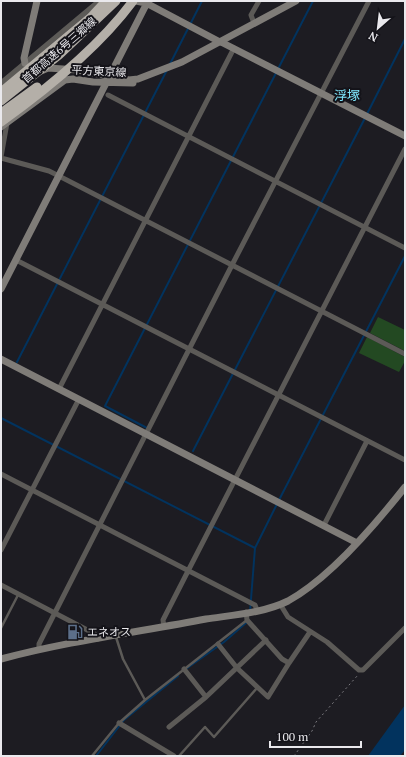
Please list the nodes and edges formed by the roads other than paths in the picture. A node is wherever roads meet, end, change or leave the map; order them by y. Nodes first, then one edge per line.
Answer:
1 (37, 1) edge
2 (99, 1) edge
3 (106, 1) edge
4 (116, 1) edge
5 (128, 1) edge
6 (135, 1) edge
7 (259, 1) edge
8 (296, 1) edge
9 (369, 1) edge
10 (147, 2) edge
11 (254, 23) junction
12 (221, 42) junction
13 (234, 48) junction
14 (26, 63) junction
15 (107, 79) junction
16 (1, 83) edge
17 (1, 92) edge
18 (322, 94) junction
19 (108, 95) dead end
20 (1, 97) edge
21 (1, 101) edge
22 (1, 113) edge
23 (3, 124) edge
24 (405, 136) edge
25 (188, 137) junction
26 (405, 148) edge
27 (1, 158) edge
28 (59, 176) junction
29 (275, 181) junction
30 (145, 220) junction
31 (365, 228) junction
32 (405, 248) edge
33 (16, 260) junction
34 (232, 265) junction
35 (1, 289) edge
36 (102, 305) junction
37 (322, 311) junction
38 (189, 350) junction
39 (405, 354) edge
40 (1, 359) edge
41 (59, 389) junction
42 (278, 394) junction
43 (79, 399) junction
44 (147, 434) junction
45 (368, 441) junction
46 (405, 460) edge
47 (1, 474) edge
48 (235, 480) junction
49 (405, 487) edge
50 (32, 490) junction
51 (100, 525) junction
52 (324, 525) junction
53 (357, 543) junction
54 (1, 550) edge
55 (188, 571) junction
56 (1, 585) edge
57 (18, 594) junction
58 (280, 604) junction
59 (256, 610) junction
60 (55, 613) junction
61 (247, 616) junction
62 (1, 628) edge
63 (164, 628) junction
64 (405, 628) edge
65 (310, 632) junction
66 (116, 636) junction
67 (98, 639) junction
68 (266, 640) junction
69 (218, 644) junction
70 (39, 649) junction
71 (1, 658) edge
72 (289, 664) junction
73 (237, 668) junction
74 (184, 669) junction
75 (257, 688) junction
76 (206, 697) junction
77 (144, 700) junction
78 (119, 723) junction
79 (169, 727) dead end
80 (92, 756) edge
81 (174, 756) edge
82 (179, 756) edge

1 - 14 street
2 - 14 street
3 - 17 highway
4 - 21 highway, 首都高速6号三郷線, bridge
5 - 22 highway, 首都高速6号三郷線, bridge
6 - 10 street
6 - 23 highway, bridge
7 - 11 street
8 - 11 street, 平方東京線
9 - 18 street
10 - 12 street
10 - 15 street
11 - 12 street, 平方東京線
12 - 13 street
12 - 15 street, 平方東京線
13 - 18 street
13 - 25 street
14 - 16 street
15 - 20 street, 平方東京線
15 - 23 street, 平方東京線
15 - 28 street
18 - 24 street
18 - 29 street
19 - 25 street
23 - 27 street
25 - 29 street
25 - 30 street
26 - 31 street
27 - 28 street
28 - 30 street
28 - 33 street
29 - 31 street
29 - 34 street
30 - 34 street
30 - 36 street
31 - 32 street
31 - 37 street
33 - 35 street
33 - 36 street
34 - 37 street
34 - 38 street
36 - 38 street
36 - 41 street
37 - 39 street
37 - 42 street
38 - 42 street
38 - 44 street
40 - 41 street
41 - 43 street
42 - 45 street
42 - 48 street
43 - 44 street
43 - 50 street
44 - 48 street
44 - 51 street
45 - 46 street
45 - 52 street
47 - 50 street
48 - 52 street
48 - 55 street
49 - 53 street
50 - 51 street
50 - 54 street
51 - 55 street
51 - 60 street
52 - 53 street
53 - 58 street
55 - 59 street
55 - 63 street
56 - 57 street
57 - 60 street
57 - 62 lane
58 - 59 street
58 - 65 street
59 - 61 street
60 - 67 street
60 - 70 street
61 - 63 street
61 - 68 street
61 - 69 lane
63 - 66 street
64 - 65 street
65 - 72 street
66 - 67 street
66 - 77 lane
67 - 70 street
68 - 72 street
68 - 73 street
69 - 73 street
69 - 74 lane
70 - 71 street
72 - 75 street
73 - 75 street
73 - 76 street
74 - 76 street
74 - 77 lane
75 - 82 lane
76 - 79 street
77 - 78 lane
78 - 80 lane
78 - 81 street

